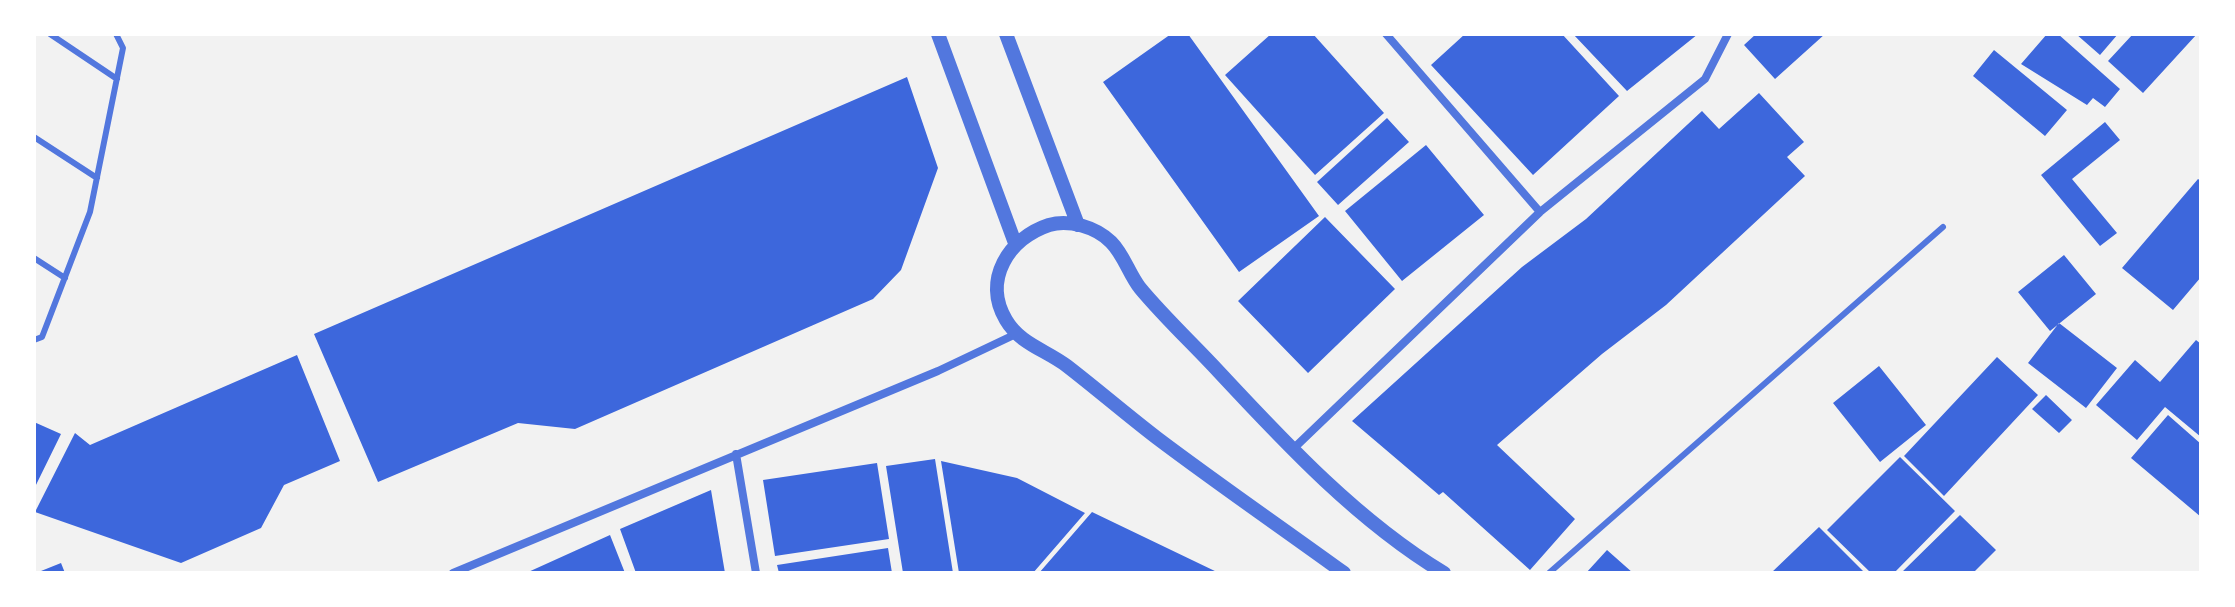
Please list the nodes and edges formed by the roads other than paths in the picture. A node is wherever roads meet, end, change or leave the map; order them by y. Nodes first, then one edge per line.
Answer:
1 (50, 34) edge
2 (116, 34) edge
3 (938, 34) edge
4 (1006, 34) edge
5 (1386, 34) edge
6 (1728, 34) edge
7 (117, 79) junction
8 (34, 137) edge
9 (97, 178) junction
10 (1540, 212) junction
11 (1078, 225) junction
12 (1943, 227) dead end
13 (1015, 243) junction
14 (34, 258) edge
15 (65, 278) junction
16 (1016, 334) junction
17 (34, 340) edge
18 (1292, 450) junction
19 (736, 454) junction
20 (453, 573) edge
21 (756, 573) edge
22 (1344, 573) edge
23 (1444, 573) edge
24 (1549, 573) edge

1 - 7 lane
2 - 7 lane
3 - 13 street
4 - 11 street
5 - 10 street
6 - 10 street
7 - 9 lane
8 - 9 lane
9 - 15 lane
10 - 18 street
11 - 13 street
11 - 18 street
12 - 24 lane
13 - 16 street
14 - 15 lane
15 - 17 lane
16 - 19 street
16 - 22 street
18 - 23 street
19 - 20 street
19 - 21 street

